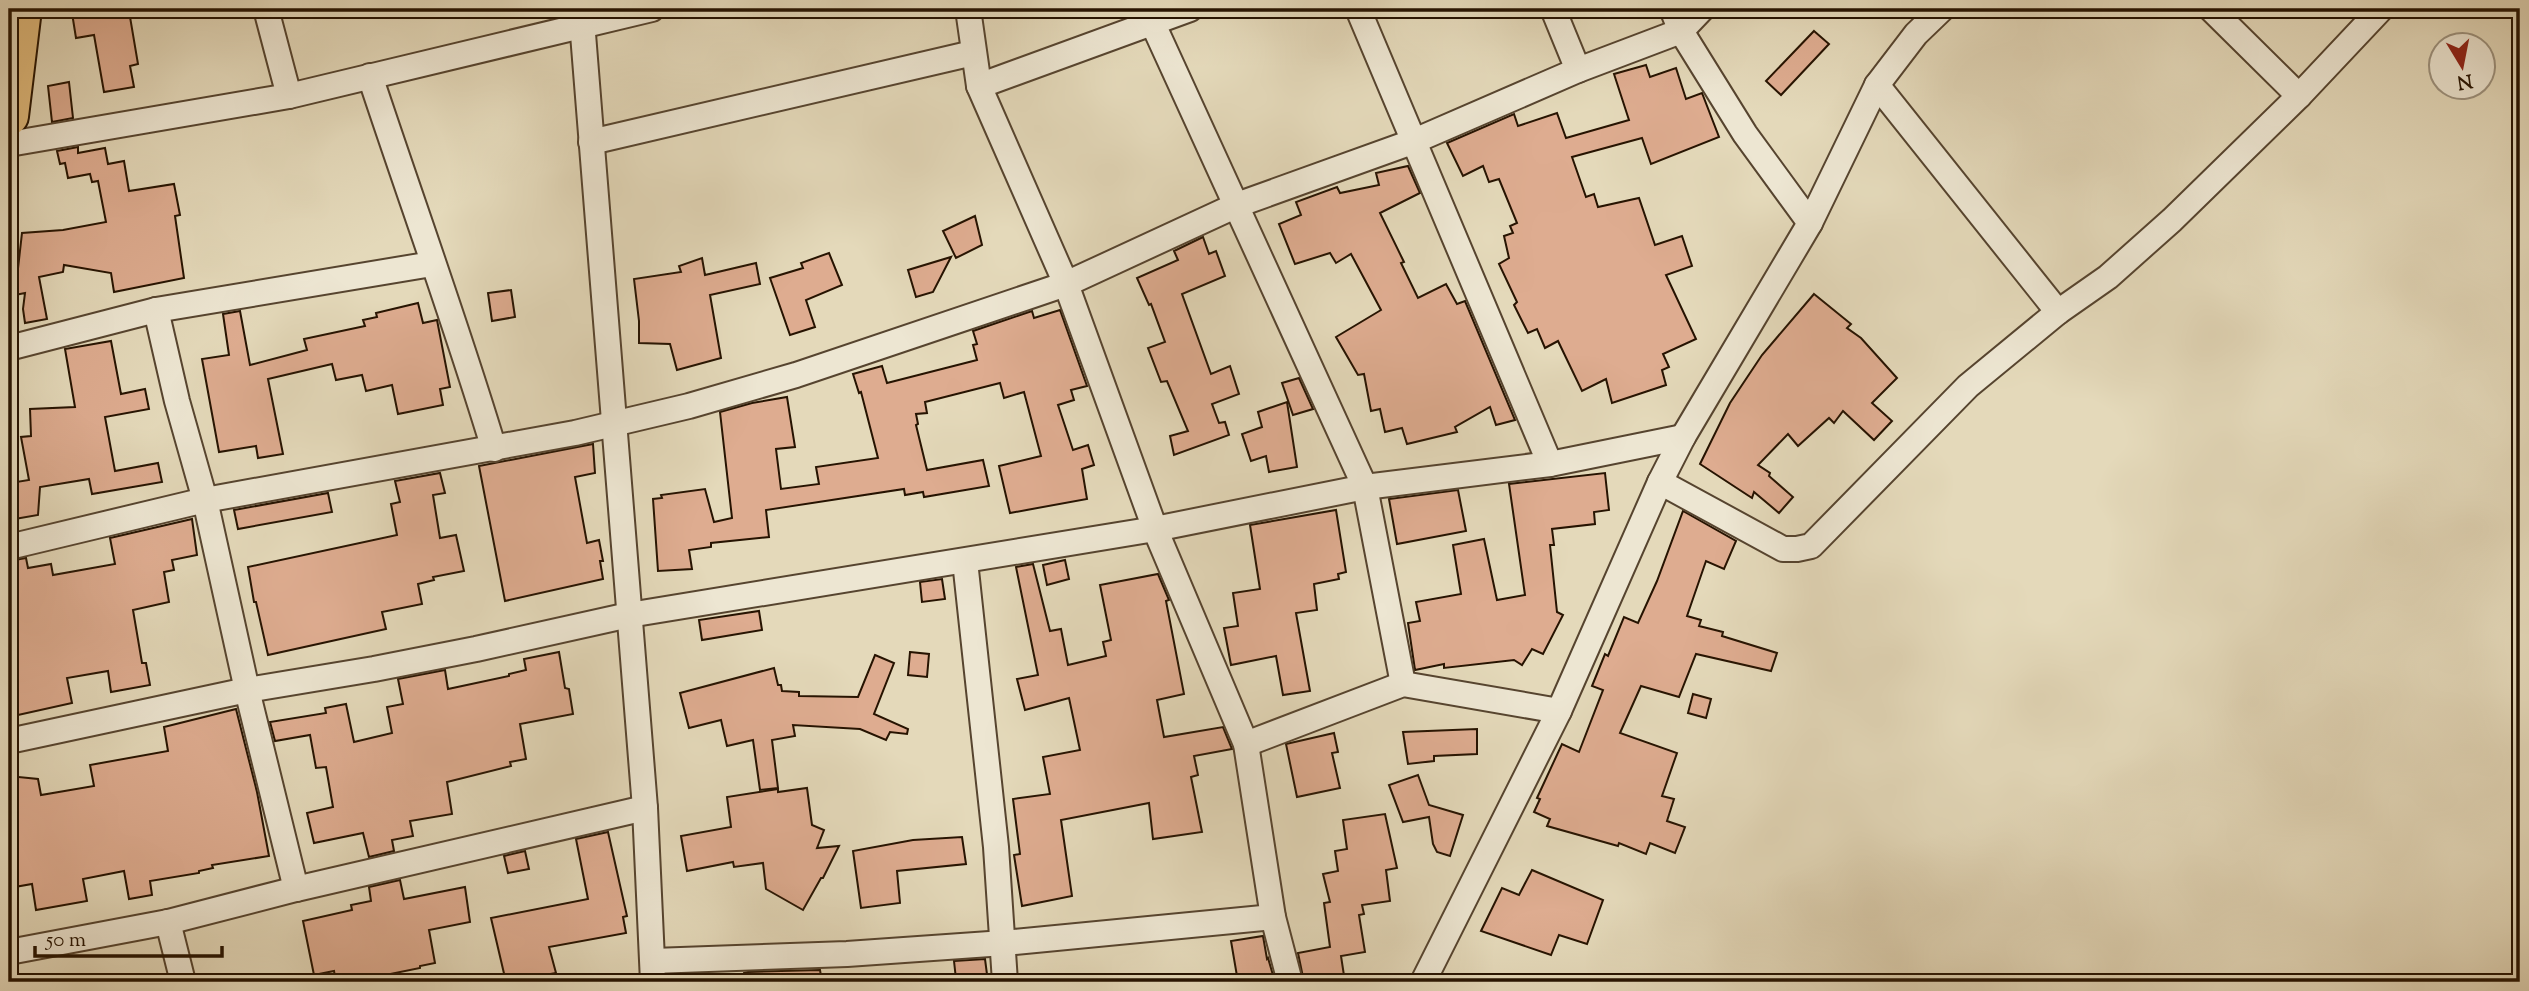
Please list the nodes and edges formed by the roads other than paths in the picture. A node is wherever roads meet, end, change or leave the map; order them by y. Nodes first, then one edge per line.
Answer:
1 (22, 9) edge
2 (267, 9) edge
3 (652, 9) edge
4 (968, 9) edge
5 (1190, 9) edge
6 (1357, 9) edge
7 (1553, 9) edge
8 (1702, 9) edge
9 (1942, 9) edge
10 (2210, 9) edge
11 (2381, 9) edge
12 (582, 17) edge
13 (1677, 20) edge
14 (1153, 24) junction
15 (973, 53) junction
16 (1578, 70) junction
17 (370, 76) junction
18 (1877, 85) junction
19 (979, 86) junction
20 (289, 96) junction
21 (2300, 96) junction
22 (9, 116) edge
23 (591, 142) junction
24 (1412, 142) junction
25 (9, 144) edge
26 (1237, 205) junction
27 (1810, 223) junction
28 (432, 264) junction
29 (1066, 284) junction
30 (156, 310) junction
31 (2058, 312) junction
32 (9, 348) edge
33 (615, 424) junction
34 (1683, 437) junction
35 (494, 449) junction
36 (1550, 464) junction
37 (1660, 482) junction
38 (1365, 487) junction
39 (205, 500) junction
40 (1155, 529) junction
41 (9, 547) edge
42 (965, 561) junction
43 (629, 615) junction
44 (1403, 684) junction
45 (247, 690) junction
46 (1559, 711) junction
47 (9, 741) edge
48 (1246, 744) junction
49 (645, 808) junction
50 (296, 889) junction
51 (1273, 917) junction
52 (168, 922) junction
53 (1004, 943) junction
54 (9, 951) edge
55 (653, 972) edge
56 (183, 982) edge
57 (1005, 982) edge
58 (1290, 982) edge
59 (1423, 982) edge

1 - 22 highway
2 - 20 street
3 - 12 street
4 - 15 street
5 - 14 street
6 - 24 street
7 - 16 street
8 - 13 street
9 - 18 street
10 - 21 street
11 - 21 street
12 - 17 street
12 - 23 street
13 - 16 street
13 - 27 street
14 - 19 street
14 - 26 street
15 - 19 street
15 - 23 street
16 - 24 street
17 - 20 street
17 - 28 street
18 - 27 street
18 - 31 street
19 - 29 street
20 - 25 street
21 - 31 street
23 - 33 street
24 - 26 street
24 - 36 street
26 - 29 street
26 - 38 street
27 - 34 street
28 - 30 street
28 - 35 street
29 - 33 street
29 - 40 street
30 - 32 street
30 - 39 street
31 - 37 street
33 - 35 street
33 - 43 street
34 - 36 street
34 - 37 street
35 - 39 street
36 - 38 street
37 - 46 street
38 - 40 street
38 - 44 street
39 - 41 street
39 - 45 street
40 - 42 street
40 - 48 street
42 - 43 street
42 - 53 street
43 - 45 street
43 - 49 street
44 - 46 street
44 - 48 street
45 - 47 street
45 - 50 street
46 - 59 street
48 - 51 street
49 - 50 street
49 - 55 street
50 - 52 street
51 - 53 street
51 - 58 street
52 - 54 street
52 - 56 street
53 - 55 street
53 - 57 street

